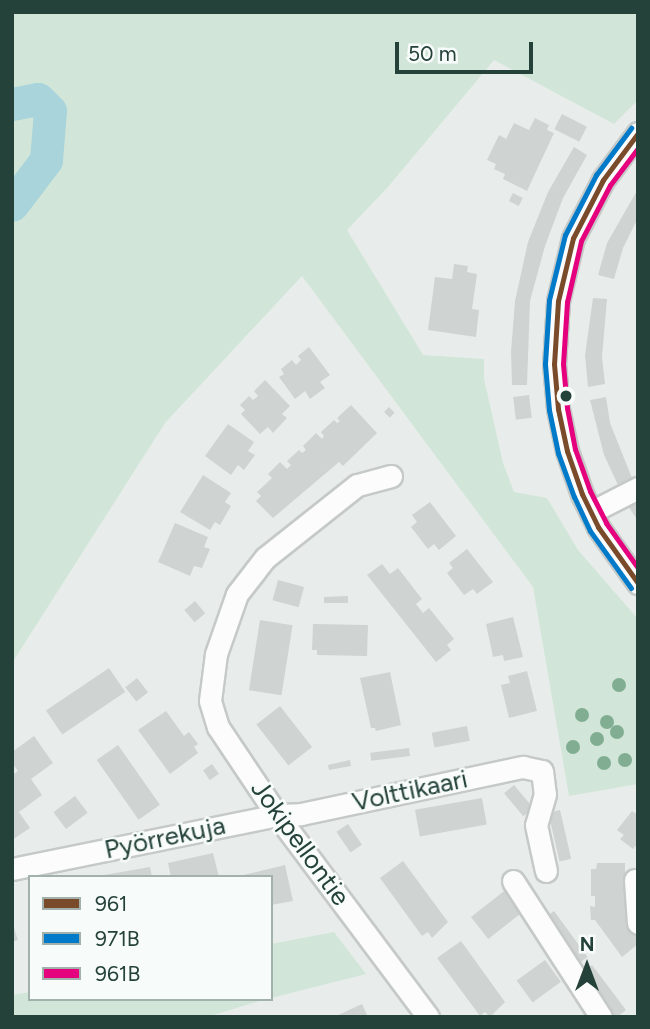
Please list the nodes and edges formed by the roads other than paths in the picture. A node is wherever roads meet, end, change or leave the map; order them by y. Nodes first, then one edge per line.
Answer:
1 (638, 133) edge
2 (391, 476) dead end
3 (638, 488) edge
4 (591, 512) junction
5 (638, 583) edge
6 (277, 815) junction
7 (12, 869) edge
8 (546, 871) dead end
9 (635, 880) dead end
10 (513, 881) dead end
11 (638, 923) edge
12 (428, 1017) edge
13 (601, 1017) edge

1 - 4 street
2 - 6 street, Jokipellontie
3 - 4 street
4 - 5 street
6 - 7 street, Pyörrekuja
6 - 8 street, Volttikaari
6 - 12 street, Jokipellontie
9 - 11 street
10 - 13 street

